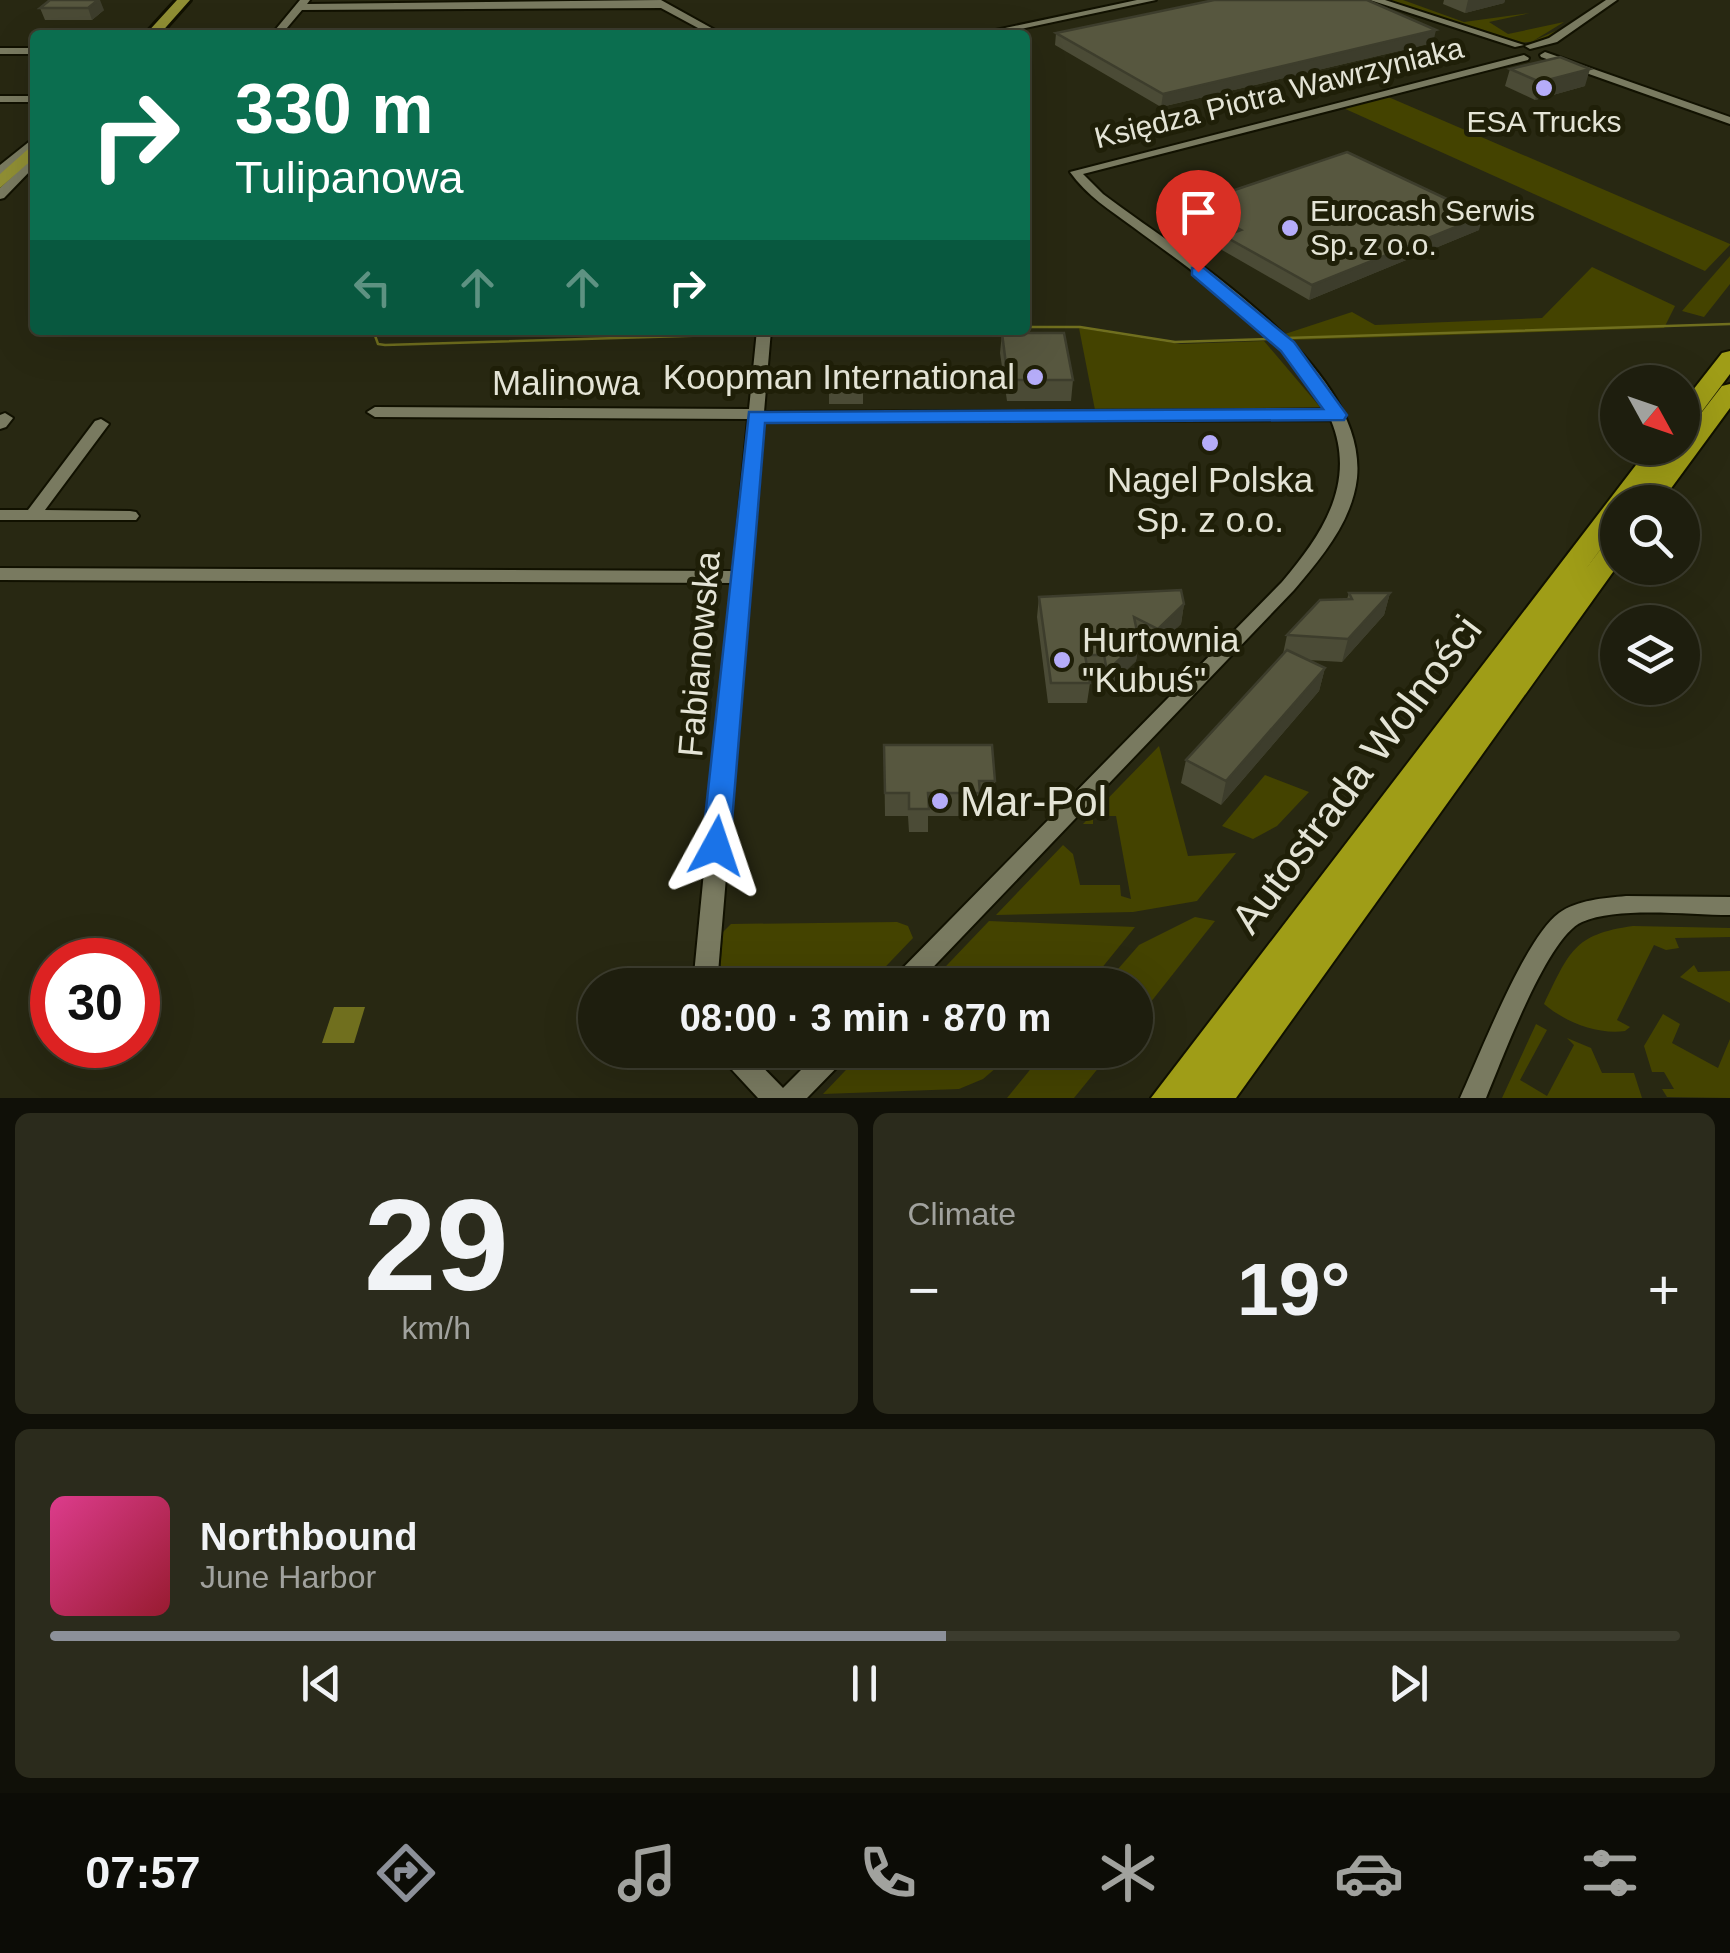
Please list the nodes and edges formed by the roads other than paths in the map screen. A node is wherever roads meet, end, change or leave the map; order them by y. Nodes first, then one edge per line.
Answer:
1 (184, 0) edge
2 (1151, 0) edge
3 (1375, 0) edge
4 (1612, 0) edge
5 (658, 3) edge
6 (302, 4) edge
7 (166, 17) junction
8 (150, 30) edge
9 (156, 30) edge
10 (280, 30) edge
11 (709, 30) edge
12 (1002, 30) edge
13 (1552, 40) junction
14 (1517, 48) junction
15 (0, 51) edge
16 (30, 51) edge
17 (1537, 56) junction
18 (1495, 64) junction
19 (0, 99) edge
20 (30, 99) edge
21 (1730, 121) edge
22 (30, 144) edge
23 (30, 153) edge
24 (30, 165) edge
25 (0, 171) edge
26 (0, 183) edge
27 (0, 195) edge
28 (764, 335) edge
29 (1730, 358) edge
30 (1730, 391) edge
31 (1700, 397) edge
32 (375, 412) dead end
33 (756, 415) junction
34 (1337, 415) junction
35 (100, 424) dead end
36 (1649, 465) edge
37 (1634, 485) edge
38 (1661, 485) edge
39 (0, 515) edge
40 (33, 516) junction
41 (130, 516) dead end
42 (1600, 530) edge
43 (1600, 570) edge
44 (0, 574) edge
45 (741, 578) junction
46 (1730, 906) edge
47 (706, 968) edge
48 (917, 968) edge
49 (747, 1068) edge
50 (819, 1068) edge
51 (775, 1098) edge
52 (790, 1098) edge
53 (1170, 1098) edge
54 (1213, 1098) edge
55 (1473, 1098) edge

1 - 7 main road
2 - 12 street
3 - 14 street
4 - 13 street
5 - 6 street
5 - 11 street
6 - 10 street
7 - 8 main road
7 - 9 main road
13 - 14 street
13 - 17 street
14 - 17 street
14 - 17 street
14 - 18 street, Księdza Piotra Wawrzyniaka
15 - 16 street
17 - 18 street, Księdza Piotra Wawrzyniaka
17 - 21 street
18 - 34 street, Księdza Piotra Wawrzyniaka
19 - 20 street
22 - 25 street
23 - 26 main road
24 - 27 street
28 - 33 street, Fabianowska
29 - 31 highway
30 - 38 highway
32 - 33 street, Malinowa
33 - 34 street, Malinowa
33 - 45 street, Fabianowska
34 - 48 street
35 - 40 street
36 - 37 highway, Autostrada Wolności
39 - 40 street
40 - 41 street
42 - 53 highway, Autostrada Wolności
43 - 54 highway, Autostrada Wolności
44 - 45 street
45 - 47 street, Fabianowska
46 - 55 street
49 - 51 street
50 - 52 street

